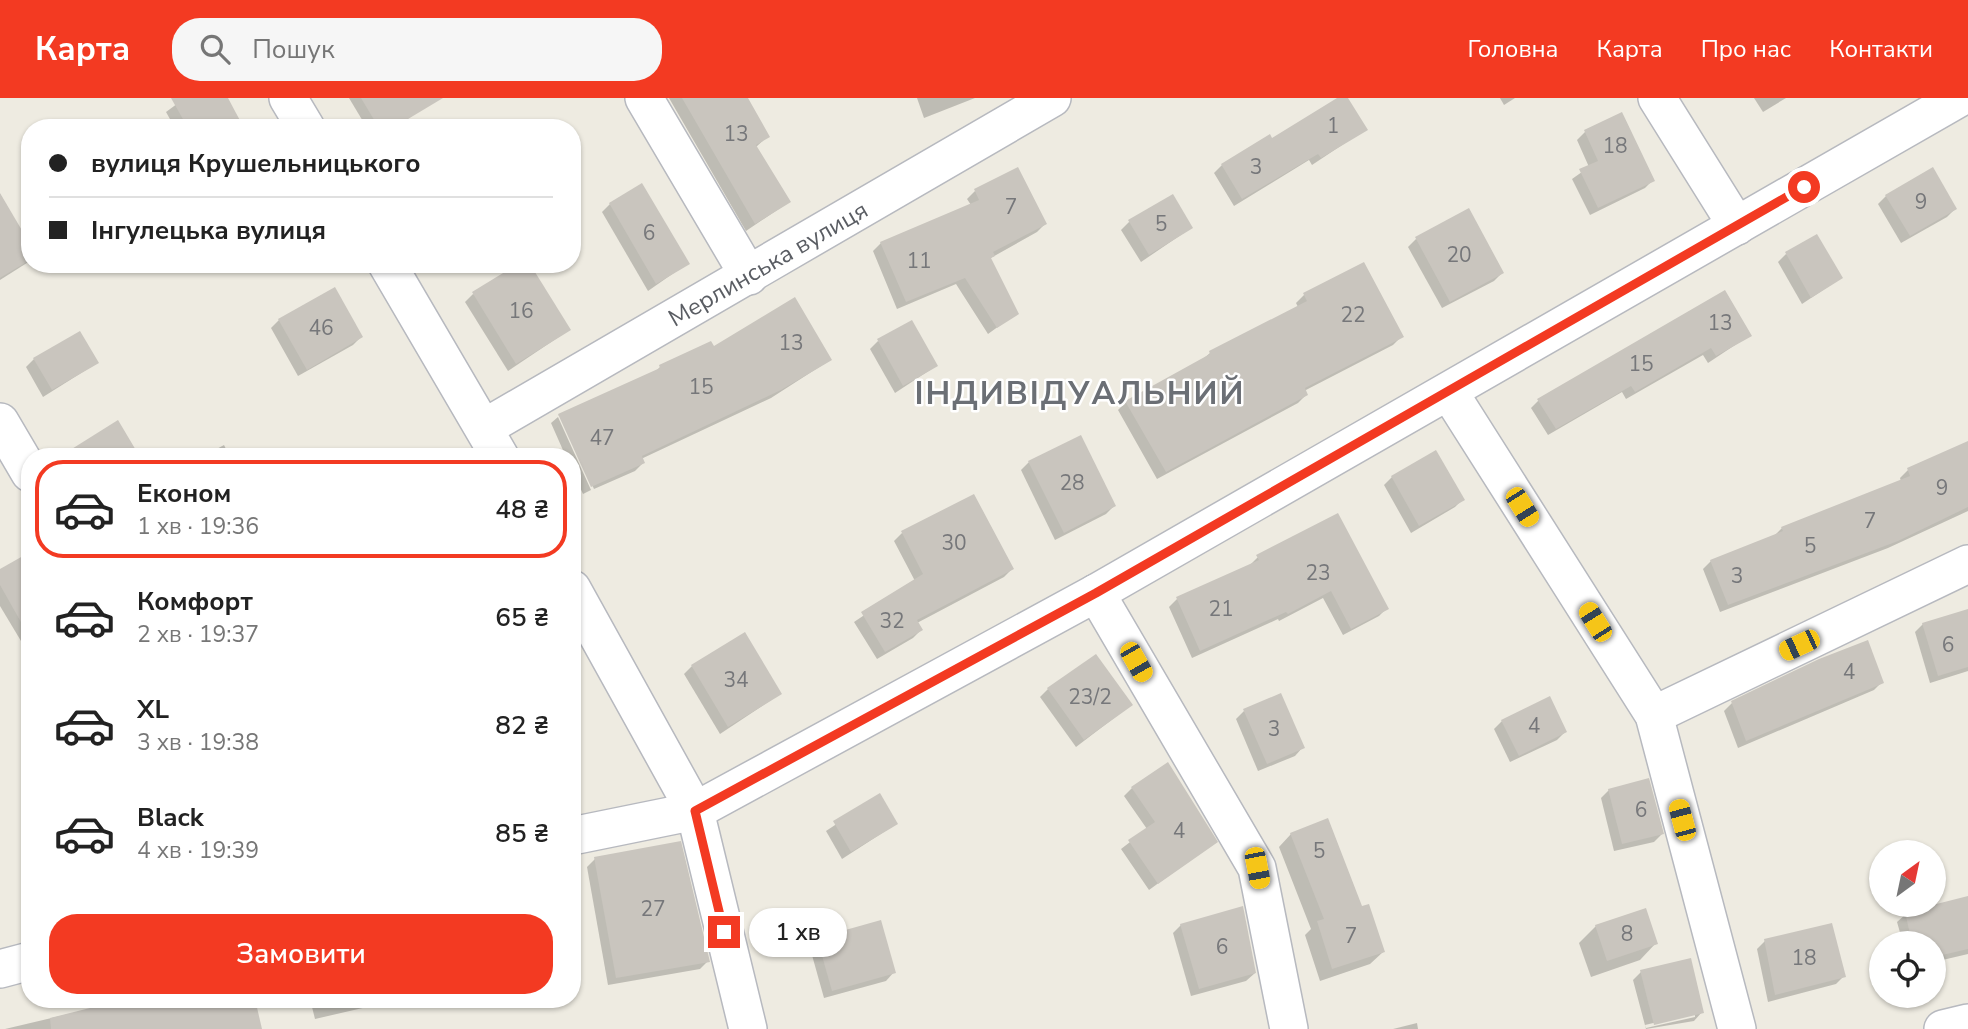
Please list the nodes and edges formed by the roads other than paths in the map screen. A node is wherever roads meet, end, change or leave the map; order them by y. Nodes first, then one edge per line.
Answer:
1 (288, 98) edge
2 (643, 98) edge
3 (1052, 98) edge
4 (1657, 98) edge
5 (1959, 98) edge
6 (301, 119) edge
7 (1737, 226) junction
8 (392, 273) edge
9 (749, 276) junction
10 (1449, 392) junction
11 (0, 422) edge
12 (492, 443) edge
13 (21, 458) edge
14 (1968, 564) edge
15 (1096, 593) junction
16 (581, 605) edge
17 (1654, 715) junction
18 (695, 811) junction
19 (581, 834) edge
20 (21, 963) edge
21 (0, 969) edge
22 (1968, 1023) edge
23 (748, 1029) edge
24 (1289, 1029) edge
25 (1737, 1029) edge
26 (1943, 1029) edge

1 - 6 street
2 - 9 street
3 - 9 street, Мерлинська вулиця
4 - 7 street
5 - 7 street
7 - 10 street
8 - 12 street
9 - 12 street, Мерлинська вулиця
10 - 15 street
10 - 17 street
11 - 13 street
14 - 17 street
15 - 18 street
15 - 24 street
16 - 18 street
17 - 25 street
18 - 19 street
18 - 23 street
20 - 21 street
22 - 26 street

